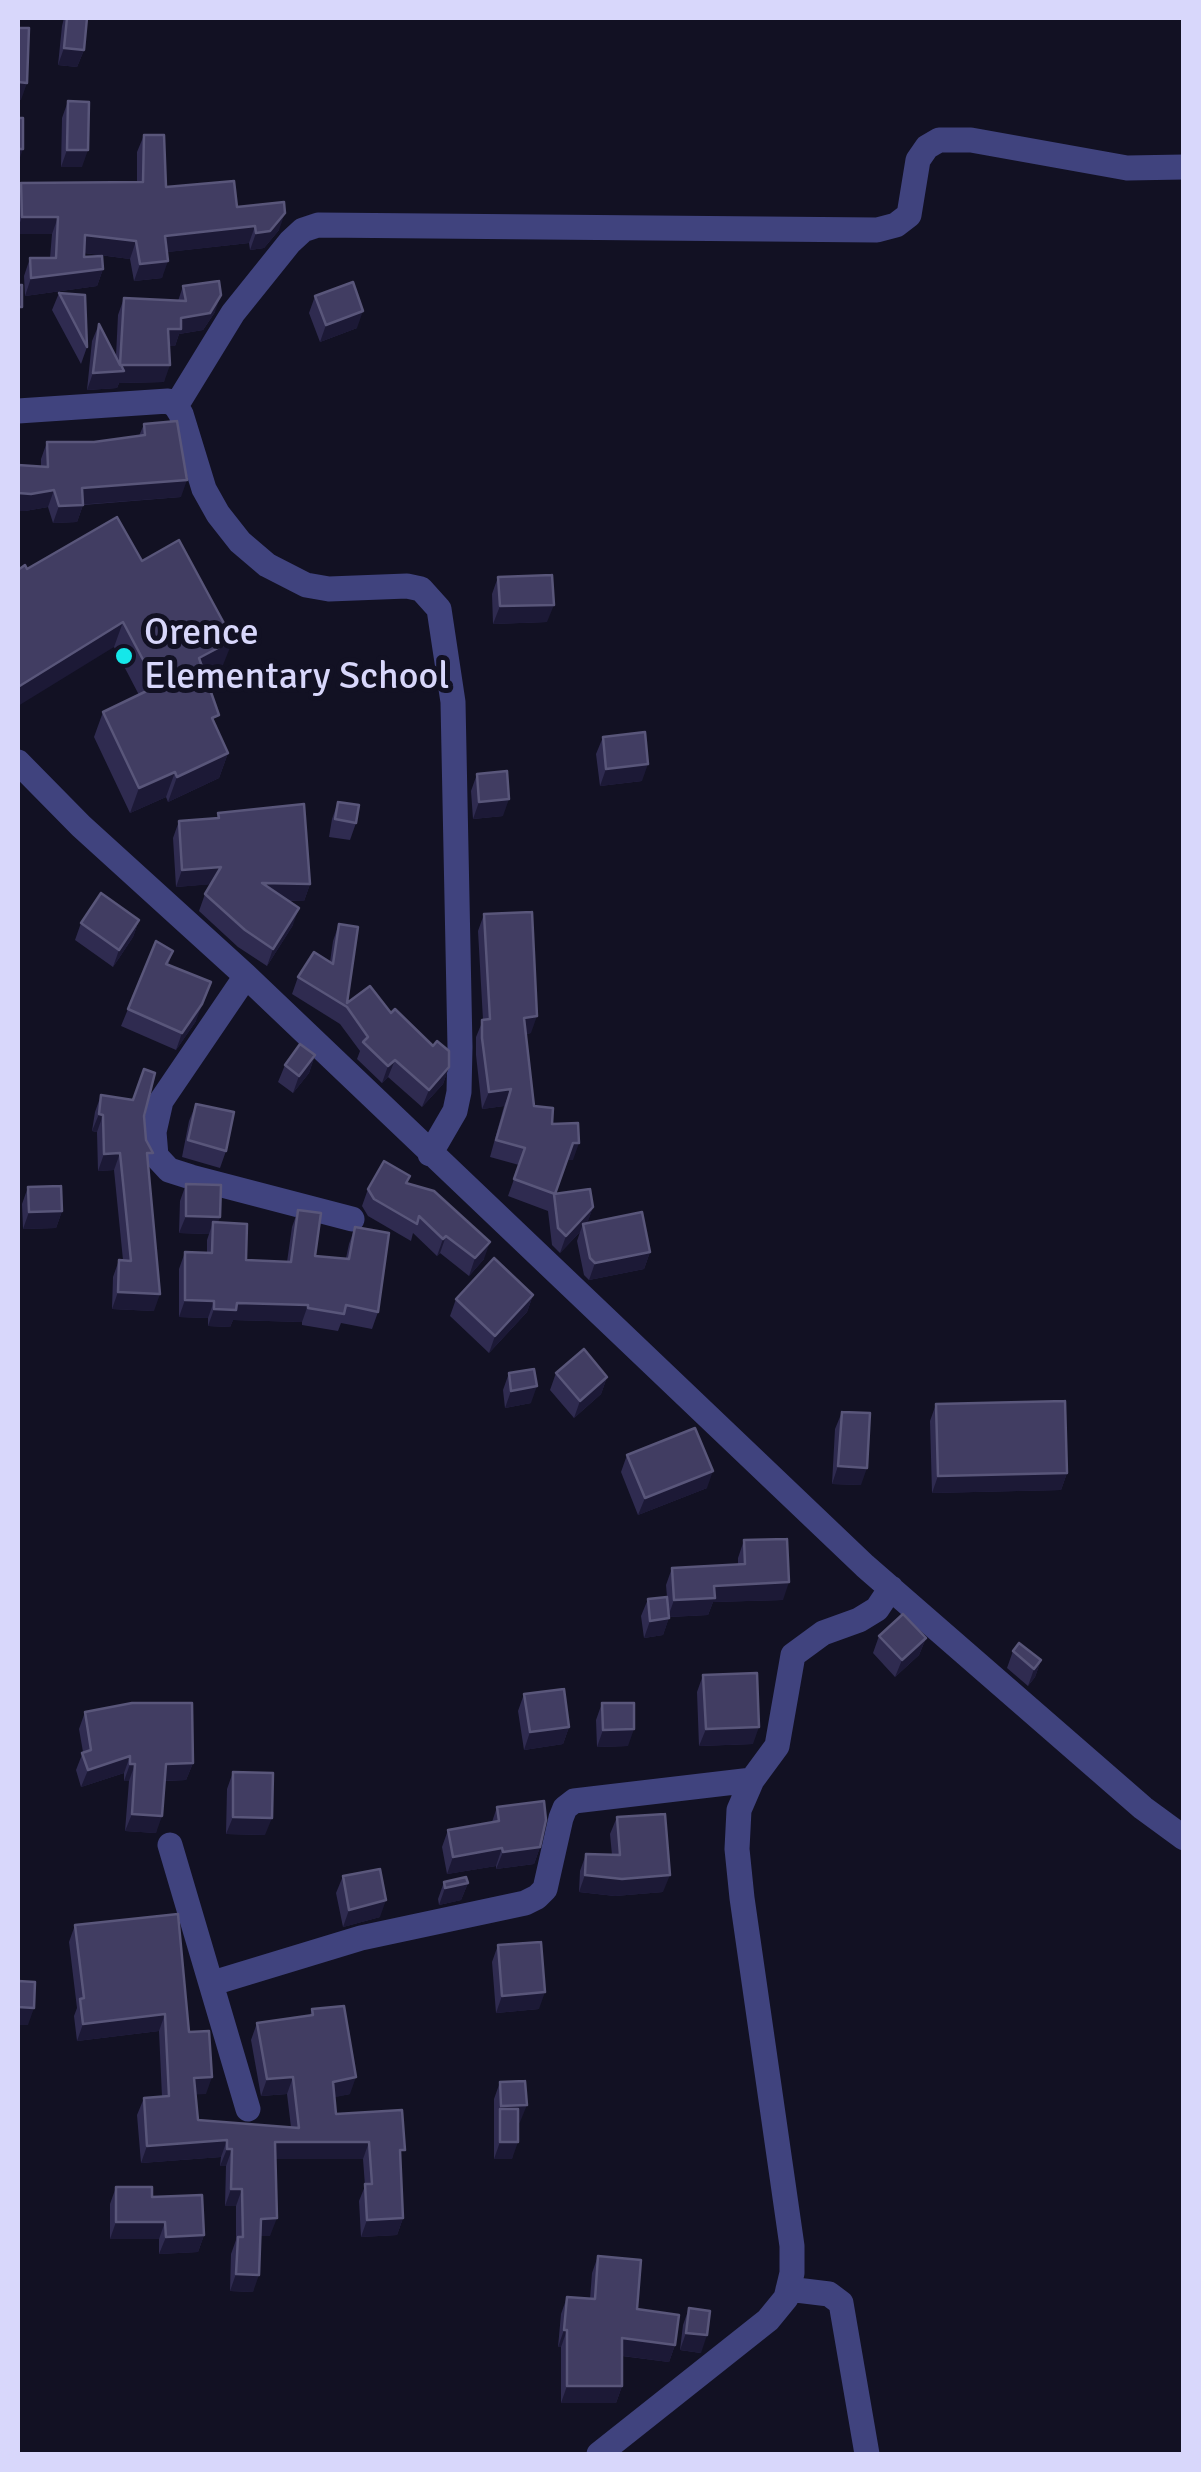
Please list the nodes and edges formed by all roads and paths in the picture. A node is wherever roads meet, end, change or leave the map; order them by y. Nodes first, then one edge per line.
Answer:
1 (1184, 166) edge
2 (176, 406) junction
3 (18, 411) edge
4 (18, 762) edge
5 (246, 976) junction
6 (430, 1154) junction
7 (352, 1220) dead end
8 (891, 1588) junction
9 (752, 1780) junction
10 (1184, 1838) edge
11 (170, 1844) dead end
12 (213, 1983) junction
13 (248, 2108) dead end
14 (788, 2289) junction
15 (599, 2454) edge
16 (867, 2454) edge

1 - 2 street
2 - 3 street
2 - 6 street
4 - 5 street
5 - 6 street
5 - 7 street
6 - 8 street
8 - 9 street
8 - 10 street
9 - 12 street
9 - 14 street
11 - 12 street
12 - 13 street
14 - 15 street
14 - 16 street

